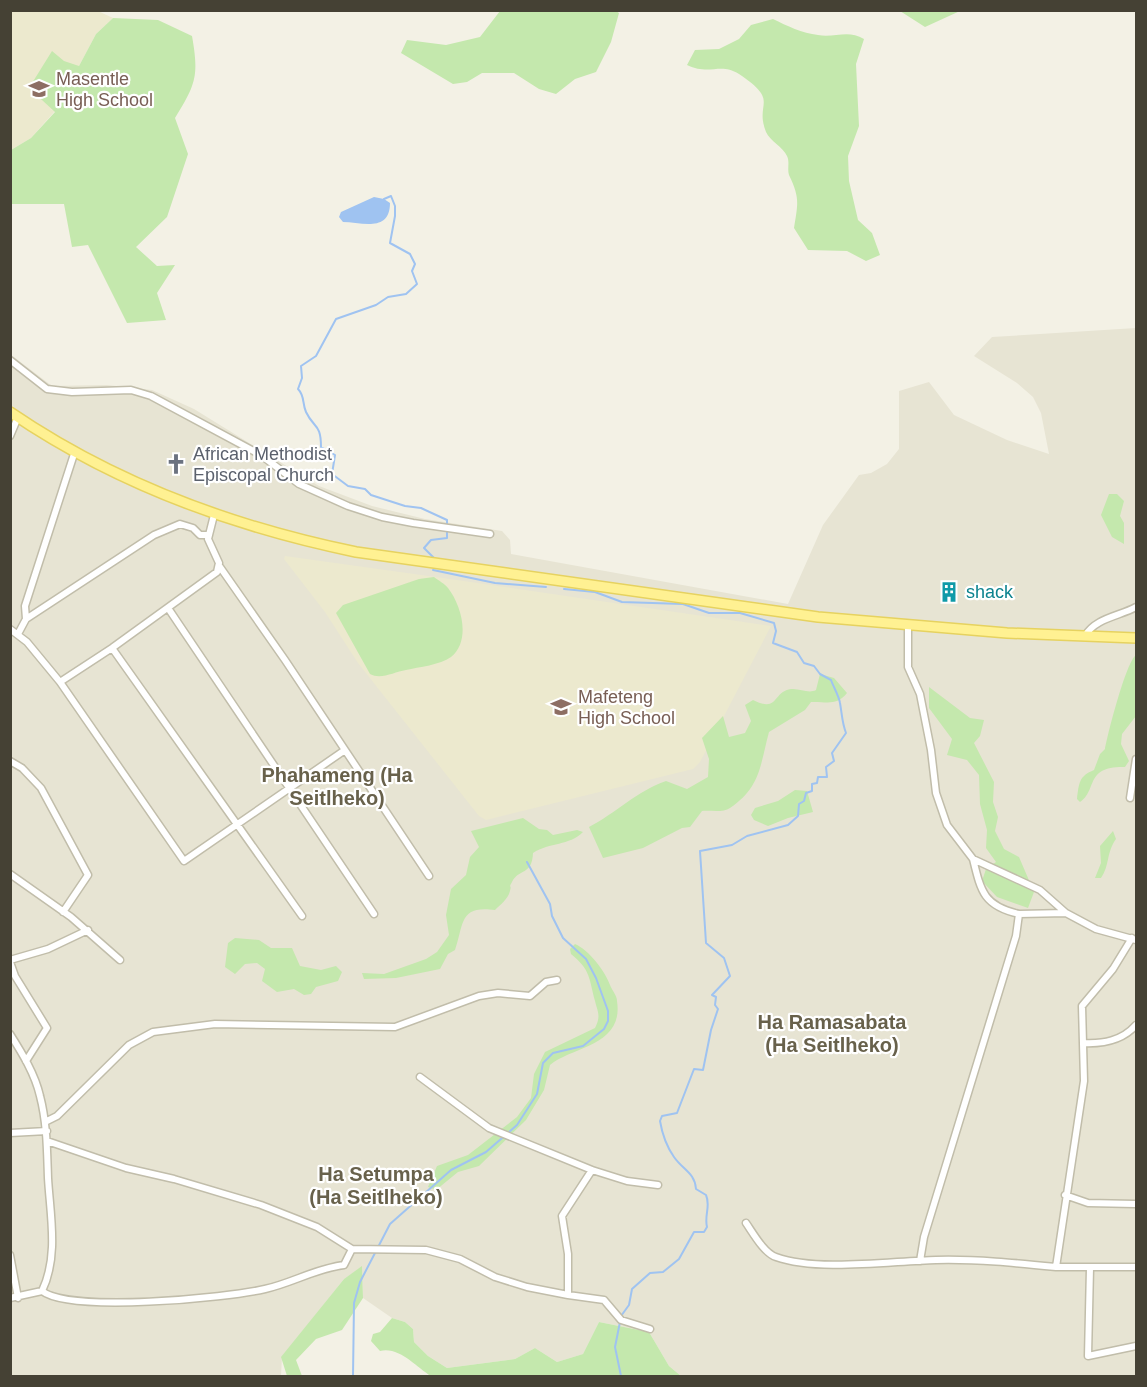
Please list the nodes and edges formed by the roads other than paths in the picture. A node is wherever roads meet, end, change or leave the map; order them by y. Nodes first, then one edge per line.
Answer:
1 (10, 360) edge
2 (14, 415) edge
3 (10, 436) edge
4 (75, 450) junction
5 (214, 515) junction
6 (490, 534) dead end
7 (208, 535) junction
8 (220, 567) junction
9 (1137, 607) edge
10 (168, 608) junction
11 (26, 619) junction
12 (908, 625) junction
13 (10, 628) edge
14 (18, 634) junction
15 (1085, 636) junction
16 (1137, 638) edge
17 (112, 648) junction
18 (60, 682) junction
19 (345, 750) junction
20 (1137, 759) edge
21 (10, 761) edge
22 (290, 788) junction
23 (1131, 798) dead end
24 (236, 825) junction
25 (973, 859) junction
26 (11, 875) edge
27 (429, 876) dead end
28 (63, 912) junction
29 (1066, 913) junction
30 (374, 914) dead end
31 (1019, 914) junction
32 (302, 916) dead end
33 (88, 930) junction
34 (1134, 939) edge
35 (120, 960) dead end
36 (10, 961) edge
37 (557, 980) dead end
38 (1137, 1025) edge
39 (10, 1034) edge
40 (1083, 1043) junction
41 (26, 1061) junction
42 (420, 1077) dead end
43 (45, 1122) junction
44 (46, 1131) junction
45 (10, 1133) edge
46 (47, 1141) junction
47 (592, 1170) junction
48 (658, 1185) dead end
49 (1065, 1195) junction
50 (1135, 1204) dead end
51 (746, 1223) dead end
52 (352, 1249) junction
53 (10, 1255) edge
54 (920, 1261) junction
55 (1056, 1267) junction
56 (1137, 1267) edge
57 (1090, 1268) junction
58 (42, 1291) junction
59 (568, 1295) junction
60 (10, 1298) edge
61 (18, 1298) junction
62 (650, 1329) dead end
63 (1137, 1346) edge

1 - 6 street
2 - 3 street
2 - 4 main road
4 - 5 main road
4 - 11 street
5 - 7 street
5 - 12 main road
7 - 8 street
7 - 11 street
8 - 10 street
8 - 19 street
9 - 15 street
10 - 17 street
10 - 22 street
11 - 14 street
12 - 15 main road
12 - 25 street
13 - 14 street
14 - 18 street
15 - 16 main road
17 - 18 street
17 - 24 street
18 - 24 street
19 - 22 street
19 - 27 street
20 - 23 street
21 - 28 street
22 - 24 street
22 - 30 street
24 - 32 street
25 - 29 street
25 - 31 street
26 - 28 street
28 - 33 street
29 - 31 street
29 - 34 street
31 - 54 street
33 - 35 street
33 - 36 street
34 - 40 street
36 - 41 street
37 - 43 street
38 - 40 street
39 - 41 street
40 - 49 street
41 - 43 street
42 - 47 street
43 - 44 street
44 - 45 street
44 - 46 street
46 - 52 street
46 - 58 street
47 - 48 street
47 - 59 street
49 - 50 street
49 - 55 street
51 - 54 street
52 - 58 street
52 - 59 street
53 - 61 street
54 - 55 street
55 - 57 street
56 - 57 street
57 - 63 street
58 - 61 street
59 - 62 street
60 - 61 street

